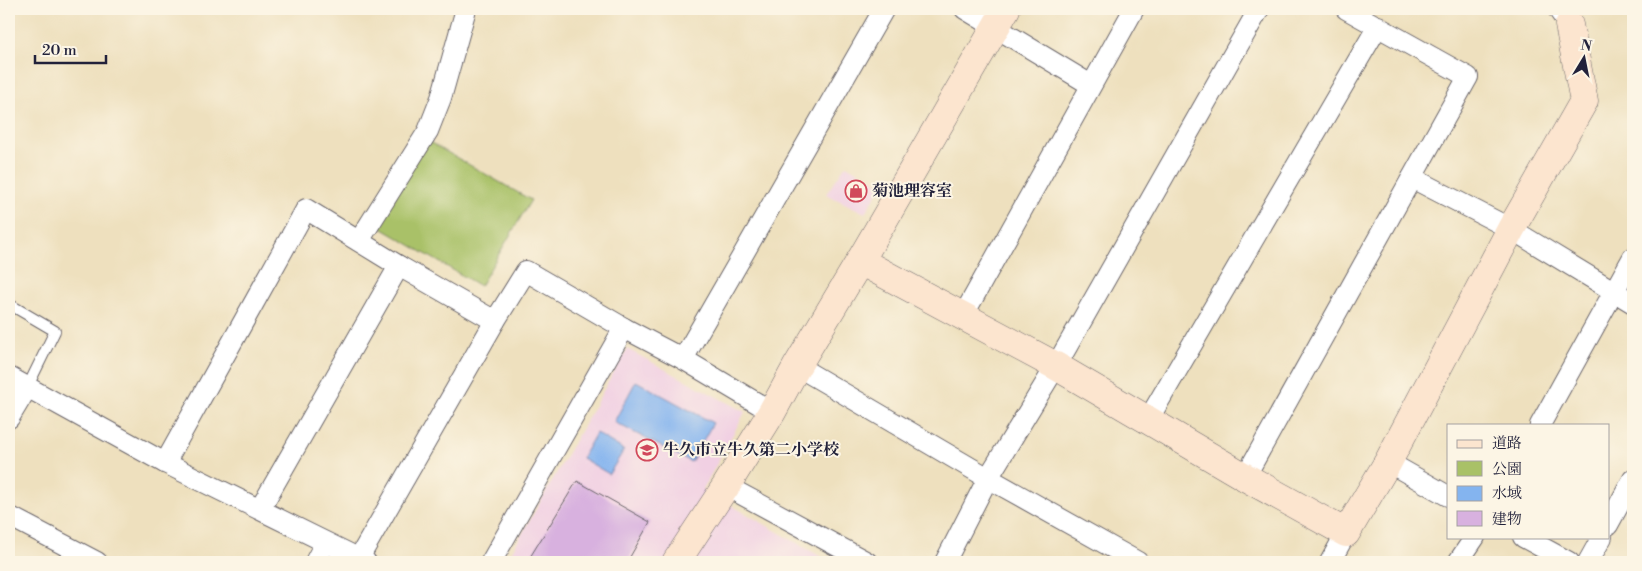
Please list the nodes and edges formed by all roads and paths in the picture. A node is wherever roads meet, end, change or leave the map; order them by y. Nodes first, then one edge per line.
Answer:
1 (466, 9) edge
2 (884, 9) edge
3 (965, 9) edge
4 (1134, 9) edge
5 (1259, 9) edge
6 (1346, 9) edge
7 (1564, 17) edge
8 (1001, 18) edge
9 (1378, 26) junction
10 (1091, 85) junction
11 (1412, 178) junction
12 (1511, 229) junction
13 (359, 240) junction
14 (1633, 257) edge
15 (860, 261) junction
16 (398, 266) junction
17 (1615, 291) junction
18 (1633, 303) edge
19 (9, 304) edge
20 (963, 316) junction
21 (495, 321) junction
22 (624, 328) junction
23 (683, 359) junction
24 (797, 366) junction
25 (1056, 366) junction
26 (9, 377) edge
27 (27, 388) junction
28 (772, 412) junction
29 (9, 418) edge
30 (1148, 420) junction
31 (1541, 424) edge
32 (165, 462) junction
33 (1388, 462) junction
34 (1245, 477) junction
35 (988, 478) junction
36 (1633, 479) edge
37 (726, 486) junction
38 (1447, 495) edge
39 (260, 509) junction
40 (9, 516) edge
41 (1610, 521) edge
42 (1346, 532) junction
43 (1474, 538) edge
44 (1525, 538) edge
45 (1601, 538) edge
46 (325, 543) junction
47 (67, 556) edge
48 (362, 560) edge
49 (97, 562) edge
50 (315, 562) edge
51 (491, 562) edge
52 (676, 562) edge
53 (867, 562) edge
54 (944, 562) edge
55 (1138, 562) edge
56 (1330, 562) edge
57 (1458, 562) edge
58 (1569, 562) edge
59 (1588, 562) edge

1 - 13 street
2 - 23 street
3 - 8 street
4 - 10 street
5 - 25 street
6 - 9 street
7 - 12 street
8 - 10 street
8 - 15 street
9 - 11 street
9 - 30 street
10 - 20 street
11 - 12 street
11 - 34 street
12 - 17 street
12 - 33 street
13 - 16 street
13 - 32 street
14 - 17 street
15 - 20 street
15 - 24 street
16 - 21 street
16 - 39 street
17 - 18 street
17 - 31 street
19 - 27 lane
20 - 25 street
21 - 22 street
21 - 48 street
22 - 23 street
22 - 51 street
23 - 28 street
24 - 28 street
24 - 35 street
25 - 30 street
25 - 35 street
26 - 27 street
27 - 29 street
27 - 32 street
28 - 37 street
30 - 34 street
32 - 39 street
33 - 38 street
33 - 42 street
34 - 42 street
35 - 54 street
35 - 55 street
36 - 41 street
37 - 52 street
37 - 53 street
39 - 46 street
40 - 47 street
42 - 56 street
43 - 57 street
44 - 58 street
45 - 59 street
46 - 48 street
46 - 50 street
47 - 49 street

